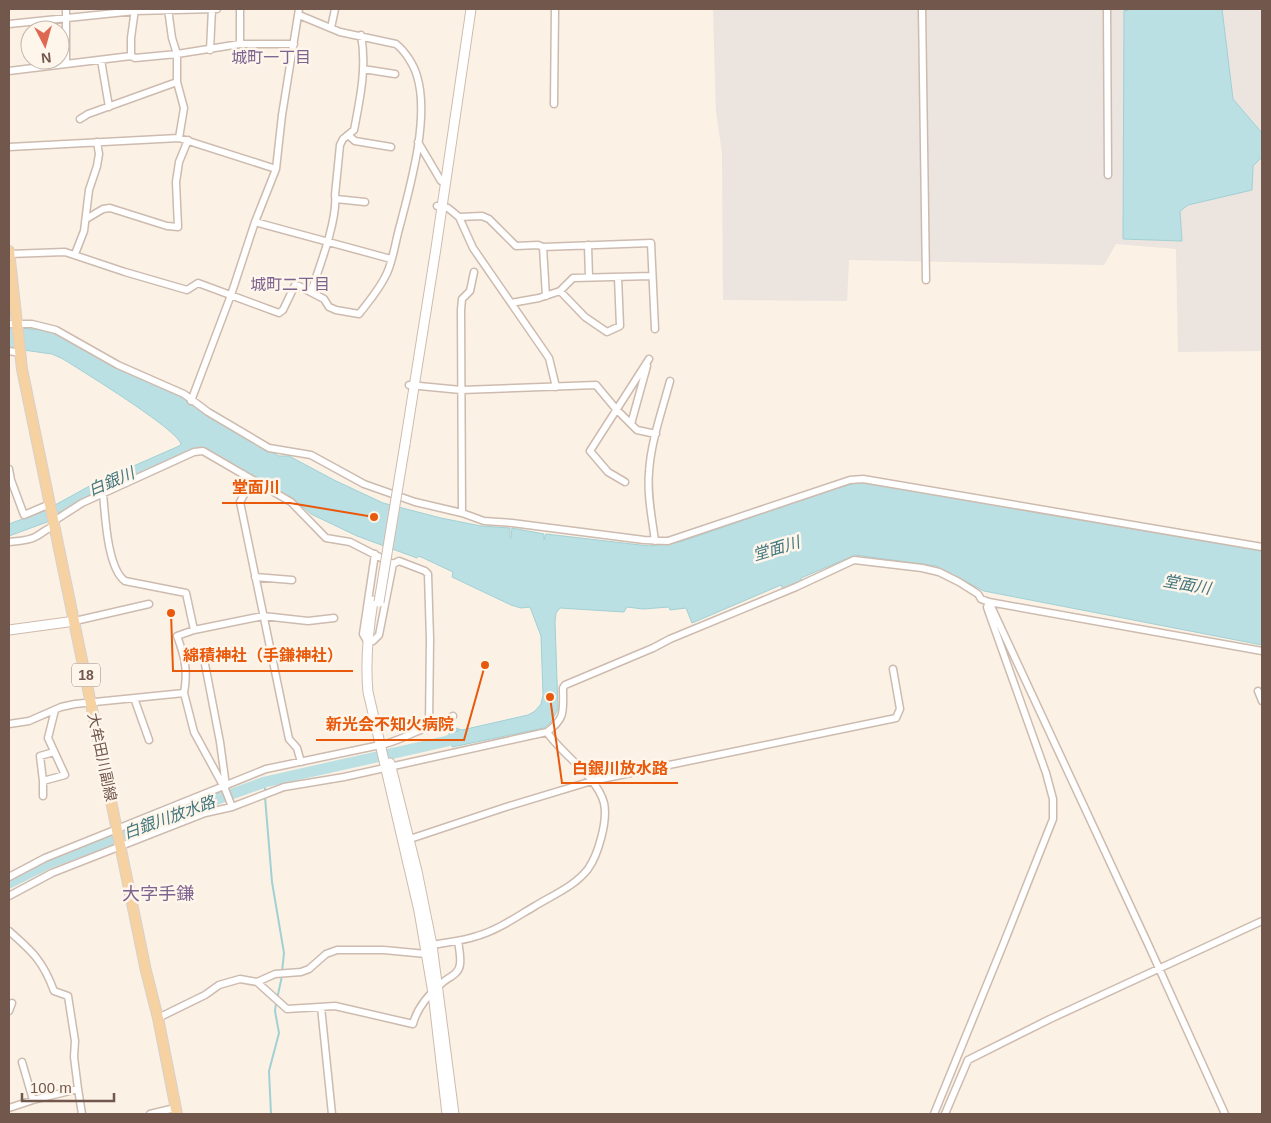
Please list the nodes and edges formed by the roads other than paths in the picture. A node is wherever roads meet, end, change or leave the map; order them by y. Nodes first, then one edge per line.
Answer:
1 (66, 9) edge
2 (168, 9) edge
3 (212, 9) edge
4 (217, 9) edge
5 (240, 9) edge
6 (335, 9) edge
7 (465, 9) edge
8 (470, 9) edge
9 (555, 9) edge
10 (922, 9) edge
11 (1107, 9) edge
12 (135, 10) edge
13 (299, 12) edge
14 (66, 18) junction
15 (9, 24) edge
16 (331, 28) junction
17 (361, 35) junction
18 (240, 44) junction
19 (294, 44) junction
20 (210, 50) junction
21 (177, 54) junction
22 (131, 56) junction
23 (101, 60) junction
24 (70, 63) edge
25 (363, 69) junction
26 (395, 74) dead end
27 (177, 82) junction
28 (554, 104) dead end
29 (109, 107) junction
30 (80, 119) dead end
31 (348, 135) junction
32 (179, 138) junction
33 (188, 140) junction
34 (98, 142) junction
35 (418, 142) junction
36 (9, 147) edge
37 (391, 147) dead end
38 (276, 169) junction
39 (1108, 175) dead end
40 (443, 181) junction
41 (336, 199) junction
42 (365, 202) dead end
43 (439, 206) junction
44 (459, 217) junction
45 (86, 219) junction
46 (256, 222) junction
47 (328, 241) junction
48 (588, 245) junction
49 (543, 248) junction
50 (9, 253) edge
51 (75, 254) junction
52 (391, 259) junction
53 (474, 272) dead end
54 (652, 276) junction
55 (618, 277) junction
56 (589, 278) junction
57 (926, 280) dead end
58 (560, 291) junction
59 (311, 292) junction
60 (230, 296) junction
61 (546, 296) junction
62 (511, 303) junction
63 (14, 324) edge
64 (655, 330) dead end
65 (16, 350) edge
66 (670, 381) dead end
67 (411, 385) junction
68 (556, 387) junction
69 (461, 390) junction
70 (191, 401) junction
71 (616, 409) junction
72 (631, 424) junction
73 (656, 434) junction
74 (9, 469) edge
75 (243, 474) junction
76 (10, 480) edge
77 (625, 482) dead end
78 (102, 493) junction
79 (50, 504) junction
80 (462, 513) junction
81 (55, 524) junction
82 (655, 541) junction
83 (9, 542) edge
84 (1262, 547) edge
85 (374, 554) junction
86 (393, 564) junction
87 (255, 577) junction
88 (292, 580) dead end
89 (989, 602) junction
90 (150, 604) dead end
91 (263, 616) junction
92 (334, 618) dead end
93 (75, 621) junction
94 (9, 630) edge
95 (194, 630) junction
96 (370, 641) junction
97 (1262, 651) edge
98 (204, 659) dead end
99 (893, 669) dead end
100 (1258, 692) dead end
101 (184, 693) junction
102 (134, 698) junction
103 (1262, 701) edge
104 (91, 702) junction
105 (55, 710) junction
106 (453, 716) dead end
107 (9, 724) edge
108 (429, 726) junction
109 (547, 732) junction
110 (149, 740) dead end
111 (383, 745) junction
112 (54, 752) junction
113 (301, 762) junction
114 (388, 767) junction
115 (43, 781) junction
116 (592, 781) junction
117 (225, 787) junction
118 (42, 796) dead end
119 (232, 805) junction
120 (117, 829) junction
121 (406, 840) junction
122 (120, 845) junction
123 (9, 878) edge
124 (9, 896) edge
125 (1262, 921) edge
126 (9, 931) edge
127 (458, 941) junction
128 (432, 945) junction
129 (426, 954) junction
130 (1160, 969) junction
131 (257, 982) junction
132 (436, 990) junction
133 (12, 1004) dead end
134 (321, 1007) junction
135 (9, 1011) edge
136 (158, 1018) junction
137 (22, 1062) dead end
138 (78, 1089) junction
139 (33, 1100) junction
140 (9, 1108) edge
141 (176, 1111) edge
142 (82, 1114) edge
143 (150, 1114) edge
144 (332, 1114) edge
145 (447, 1114) edge
146 (454, 1114) edge
147 (934, 1114) edge
148 (945, 1114) edge
149 (1225, 1114) edge

1 - 14 street
2 - 3 street
2 - 12 street
2 - 21 street
3 - 4 street
3 - 20 street
5 - 18 street
6 - 16 street
7 - 40 street
8 - 40 street
9 - 28 street
10 - 57 street
11 - 39 street
12 - 14 street
12 - 22 street
13 - 16 street
13 - 19 street
14 - 15 street
16 - 17 street
17 - 25 street
17 - 35 street
18 - 19 street
18 - 20 street
19 - 38 street
20 - 21 street
21 - 22 street
21 - 27 street
22 - 23 street
23 - 24 street
23 - 29 street
25 - 26 street
25 - 31 street
27 - 29 street
27 - 32 street
29 - 30 street
31 - 37 street
31 - 41 street
32 - 33 street
32 - 34 street
33 - 38 street
33 - 45 street
34 - 36 street
34 - 45 street
35 - 40 street
35 - 52 street
38 - 46 street
40 - 43 street
41 - 42 street
41 - 47 street
43 - 44 street
43 - 67 street
44 - 49 street
44 - 62 street
45 - 51 street
46 - 47 street
46 - 60 street
47 - 52 street
47 - 59 street
48 - 49 street
48 - 54 street
48 - 56 street
49 - 61 street
50 - 51 street
50 - 63 main road, 大牟田川副線 / 18
51 - 60 street
52 - 59 street
53 - 69 street
54 - 55 street
54 - 64 street
55 - 56 street
55 - 58 street
56 - 58 street
58 - 61 street
59 - 60 street
60 - 70 street
61 - 62 street
62 - 68 street
63 - 65 main road, 大牟田川副線 / 18
63 - 70 street
65 - 79 main road, 大牟田川副線 / 18
66 - 73 street
67 - 69 street
67 - 96 street
68 - 69 street
68 - 71 street
69 - 80 street
70 - 80 street
71 - 72 street
71 - 72 street
71 - 77 street
72 - 73 street
73 - 82 street
74 - 76 street
75 - 78 street
75 - 85 street
75 - 87 street
76 - 79 street
78 - 81 street
78 - 95 street
79 - 81 main road, 大牟田川副線 / 18
80 - 82 street
81 - 83 street
81 - 93 main road, 大牟田川副線 / 18
82 - 84 street
85 - 86 street
85 - 96 street
86 - 96 street
86 - 108 street
87 - 88 street
87 - 91 street
89 - 97 street
89 - 109 street
89 - 130 street
89 - 147 street
90 - 93 street
91 - 92 street
91 - 95 street
91 - 113 street
93 - 94 street
93 - 104 main road, 大牟田川副線 / 18
95 - 101 street
96 - 111 street
98 - 117 street
99 - 116 street
100 - 103 street
101 - 102 street
101 - 117 street
102 - 104 street
102 - 110 street
104 - 105 street
104 - 120 main road, 大牟田川副線 / 18
105 - 107 street
105 - 112 street
106 - 108 street
108 - 111 street
109 - 114 street
109 - 116 street
111 - 113 street
111 - 114 street
112 - 115 street
112 - 115 street
113 - 117 street
114 - 119 street
114 - 121 street
115 - 118 street
116 - 121 street
116 - 127 street
117 - 119 street
117 - 120 street
119 - 122 street
120 - 122 main road, 大牟田川副線 / 18
120 - 123 street
121 - 128 street
121 - 129 street
122 - 124 street
122 - 136 main road, 大牟田川副線 / 18
125 - 130 street
126 - 138 street
127 - 128 street
127 - 132 street
128 - 129 street
128 - 132 street
129 - 131 street
129 - 132 street
130 - 148 street
130 - 149 street
131 - 134 street
131 - 136 street
132 - 134 street
132 - 145 street
132 - 146 street
133 - 135 street
134 - 144 street
136 - 141 main road, 大牟田川副線 / 18
137 - 139 street
138 - 139 street
138 - 142 street
139 - 140 street
141 - 143 street

